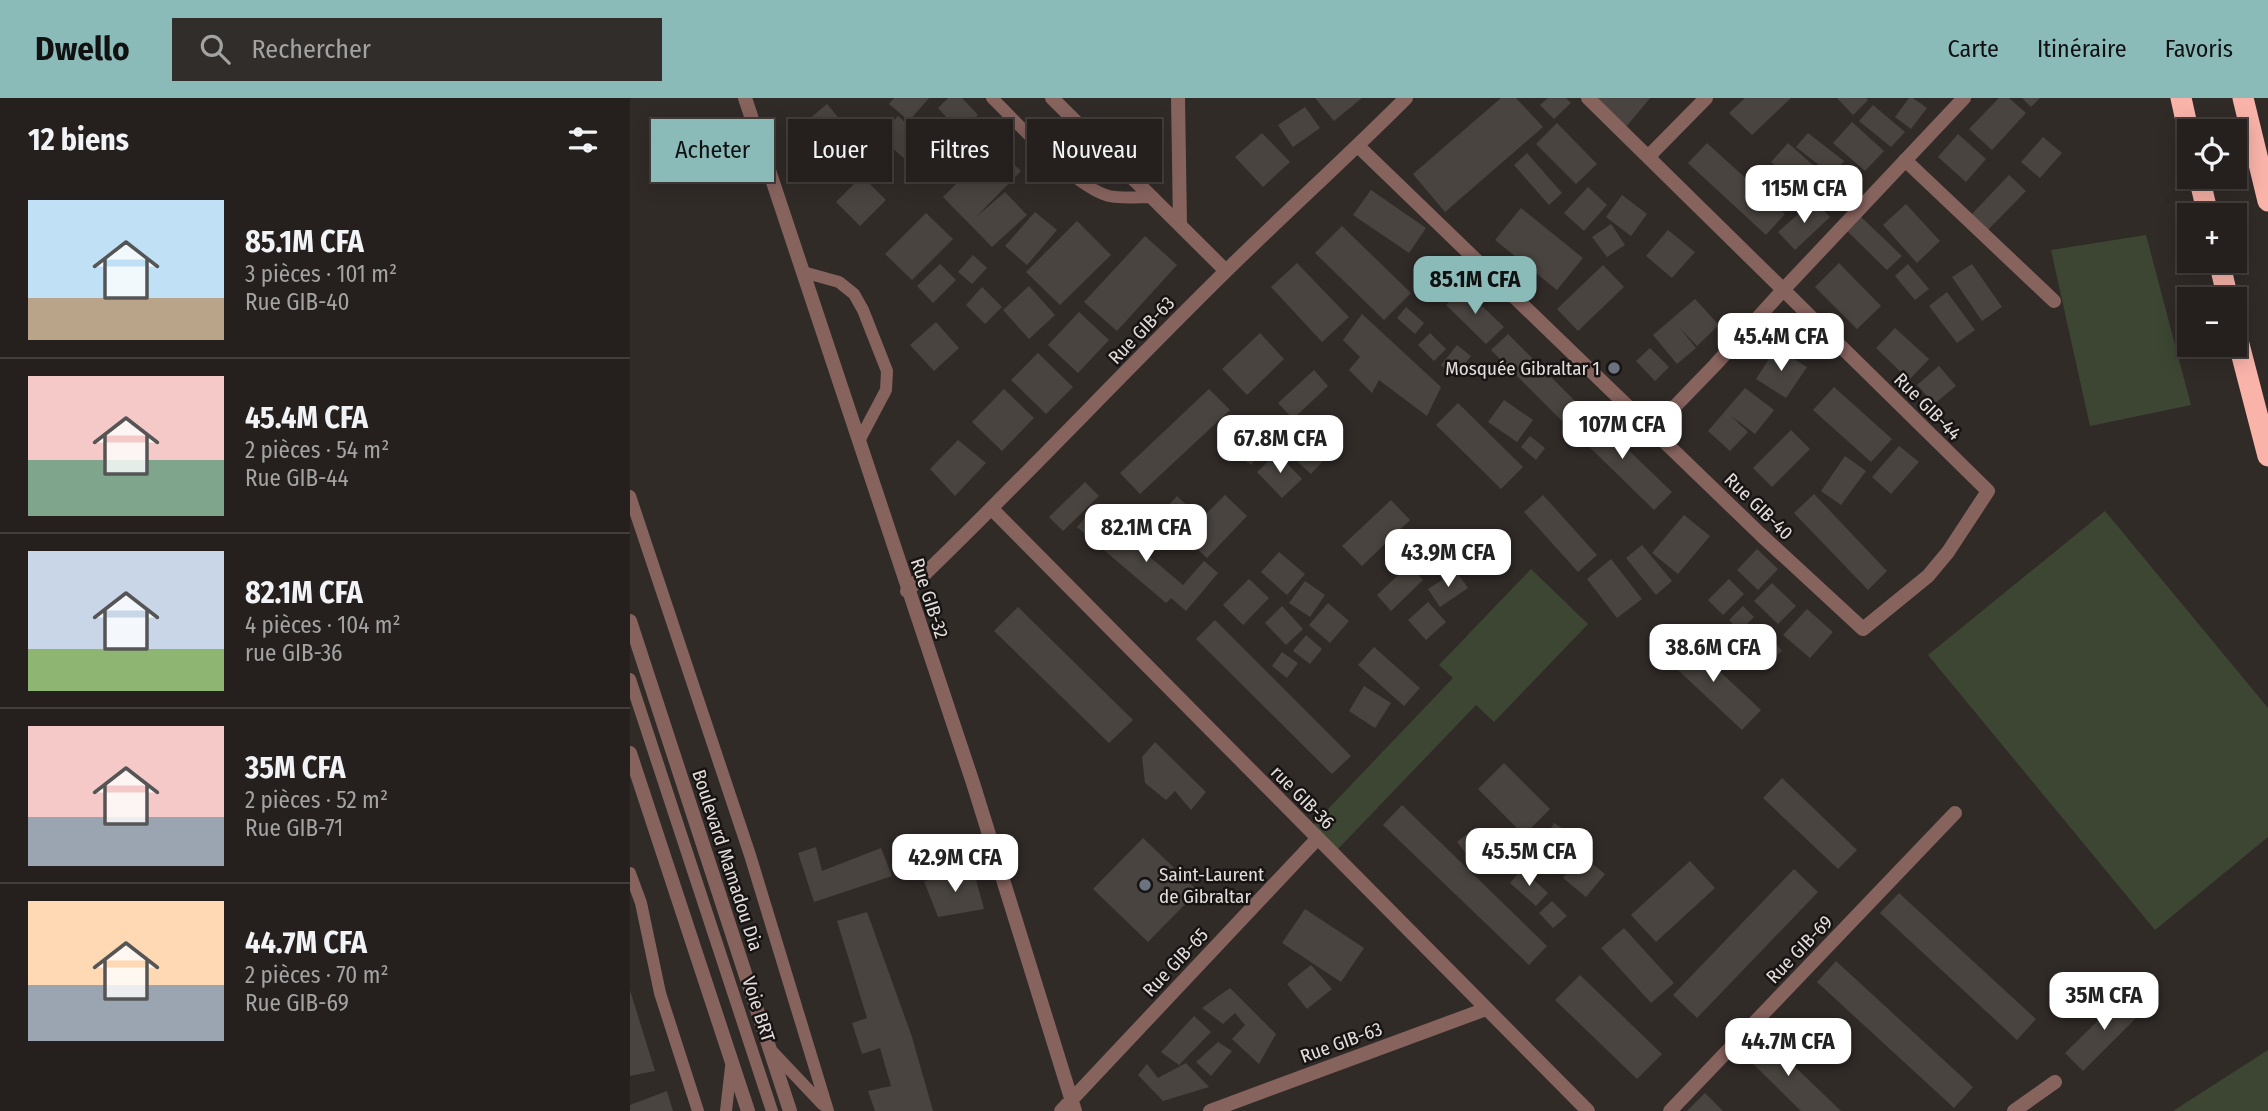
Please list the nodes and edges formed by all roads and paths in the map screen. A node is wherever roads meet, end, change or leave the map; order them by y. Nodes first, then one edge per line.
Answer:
1 (745, 98) edge
2 (992, 98) edge
3 (1052, 98) edge
4 (1178, 98) edge
5 (1405, 98) edge
6 (1588, 98) edge
7 (1706, 98) edge
8 (1964, 98) edge
9 (2181, 98) edge
10 (2243, 98) edge
11 (2186, 119) edge
12 (1358, 146) junction
13 (1648, 157) junction
14 (1905, 160) junction
15 (1153, 197) junction
16 (2268, 201) edge
17 (1181, 225) junction
18 (1226, 271) junction
19 (803, 272) junction
20 (1783, 290) junction
21 (2054, 301) dead end
22 (2242, 357) edge
23 (1653, 429) junction
24 (859, 441) junction
25 (2268, 456) edge
26 (630, 496) edge
27 (993, 509) junction
28 (907, 591) junction
29 (630, 621) edge
30 (1863, 629) joint
31 (630, 680) edge
32 (630, 753) edge
33 (1955, 813) dead end
34 (1317, 839) junction
35 (630, 873) edge
36 (1486, 1009) junction
37 (769, 1048) junction
38 (731, 1056) junction
39 (2055, 1082) dead end
40 (1070, 1108) edge
41 (698, 1111) edge
42 (726, 1111) edge
43 (748, 1111) edge
44 (772, 1111) edge
45 (790, 1111) edge
46 (827, 1111) edge
47 (1210, 1111) edge
48 (1588, 1111) edge
49 (1670, 1111) edge
50 (2014, 1111) edge

1 - 19 street, Rue GIB-32
2 - 15 lane
3 - 15 street
4 - 17 street
5 - 12 street, Rue GIB-63
6 - 13 street, Rue GIB-44
7 - 13 street
8 - 14 street
9 - 11 highway
10 - 16 highway
12 - 18 street, Rue GIB-63
12 - 23 street, Rue GIB-40
13 - 20 street, Rue GIB-44
14 - 20 street
14 - 21 street
15 - 17 street
17 - 18 street
18 - 27 street, Rue GIB-63
19 - 24 street, Rue GIB-32
19 - 24 lane
20 - 23 street
20 - 30 street, Rue GIB-44
22 - 25 highway
23 - 30 street, Rue GIB-40
24 - 28 street, Rue GIB-32
26 - 46 lane
27 - 28 street, Rue GIB-63
27 - 34 street, rue GIB-36
28 - 40 street, Rue GIB-32
29 - 37 street, Boulevard Mamadou Dia
31 - 44 lane, Voie BRT
32 - 38 street
33 - 49 street, Rue GIB-69
34 - 36 street, rue GIB-36
34 - 40 street, Rue GIB-65
35 - 41 lane
36 - 47 street, Rue GIB-63
36 - 48 street, rue GIB-36
37 - 45 street, Boulevard Mamadou Dia
37 - 46 lane
38 - 42 lane
38 - 43 street
39 - 50 street

